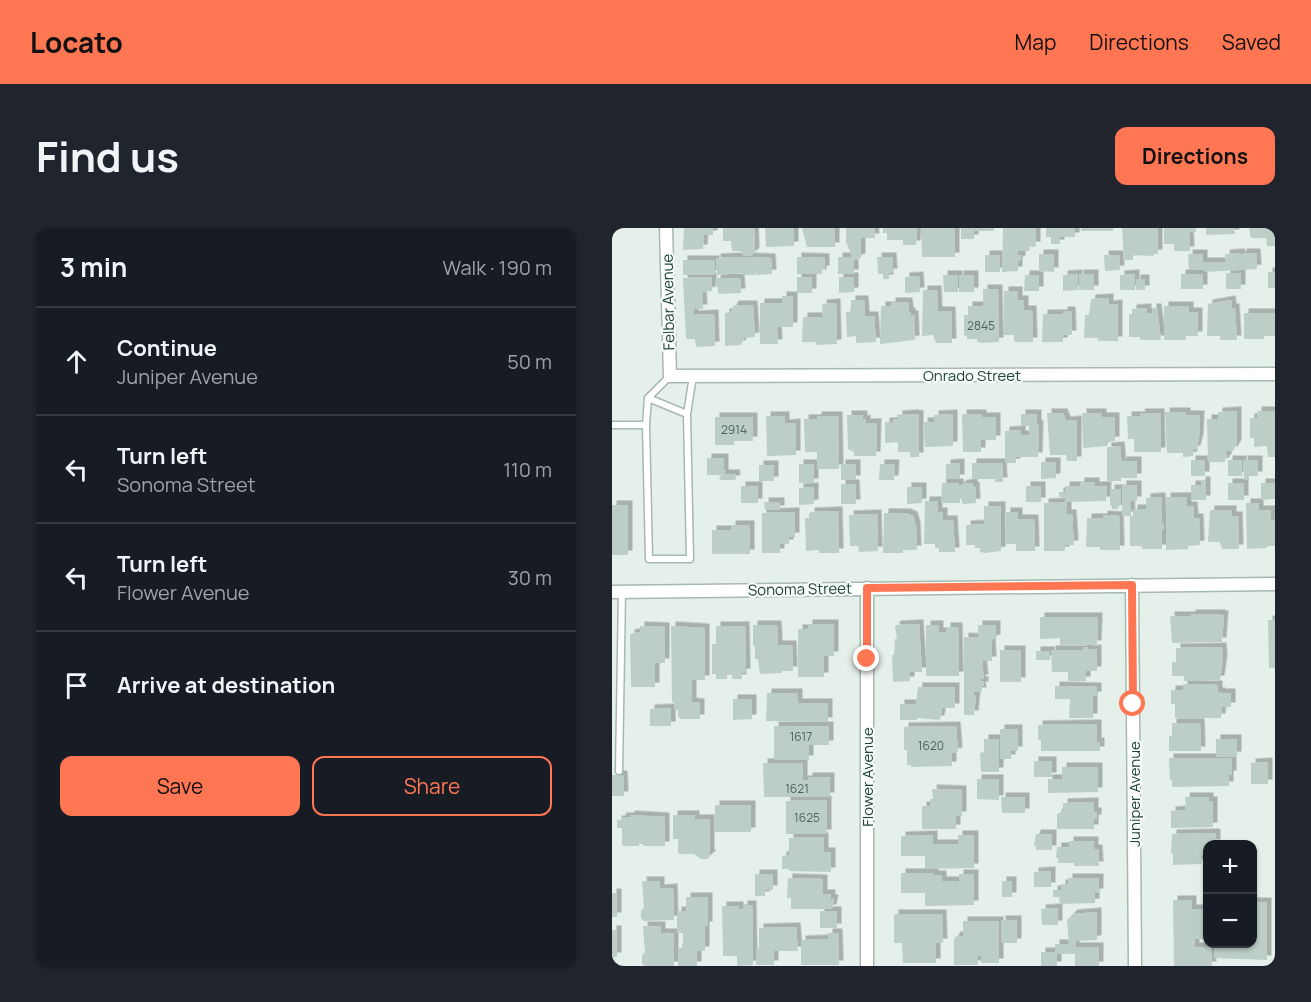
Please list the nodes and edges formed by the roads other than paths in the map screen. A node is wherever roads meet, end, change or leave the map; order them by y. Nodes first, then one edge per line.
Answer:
1 (666, 228) edge
2 (1275, 374) edge
3 (670, 375) junction
4 (693, 375) junction
5 (648, 398) junction
6 (687, 414) junction
7 (612, 425) edge
8 (646, 425) junction
9 (1275, 584) edge
10 (1132, 585) junction
11 (867, 588) junction
12 (617, 592) edge
13 (619, 771) dead end
14 (867, 966) edge
15 (1135, 966) edge

1 - 3 street, Felbar Avenue
2 - 4 street, Onrado Street
3 - 4 street, Onrado Street
3 - 5 lane
4 - 6 lane
5 - 6 lane
5 - 8 lane
6 - 8 lane
7 - 8 lane
9 - 10 street, Sonoma Street
10 - 11 street, Sonoma Street
10 - 15 street, Juniper Avenue
11 - 12 street, Sonoma Street
11 - 14 street, Flower Avenue
12 - 13 lane

